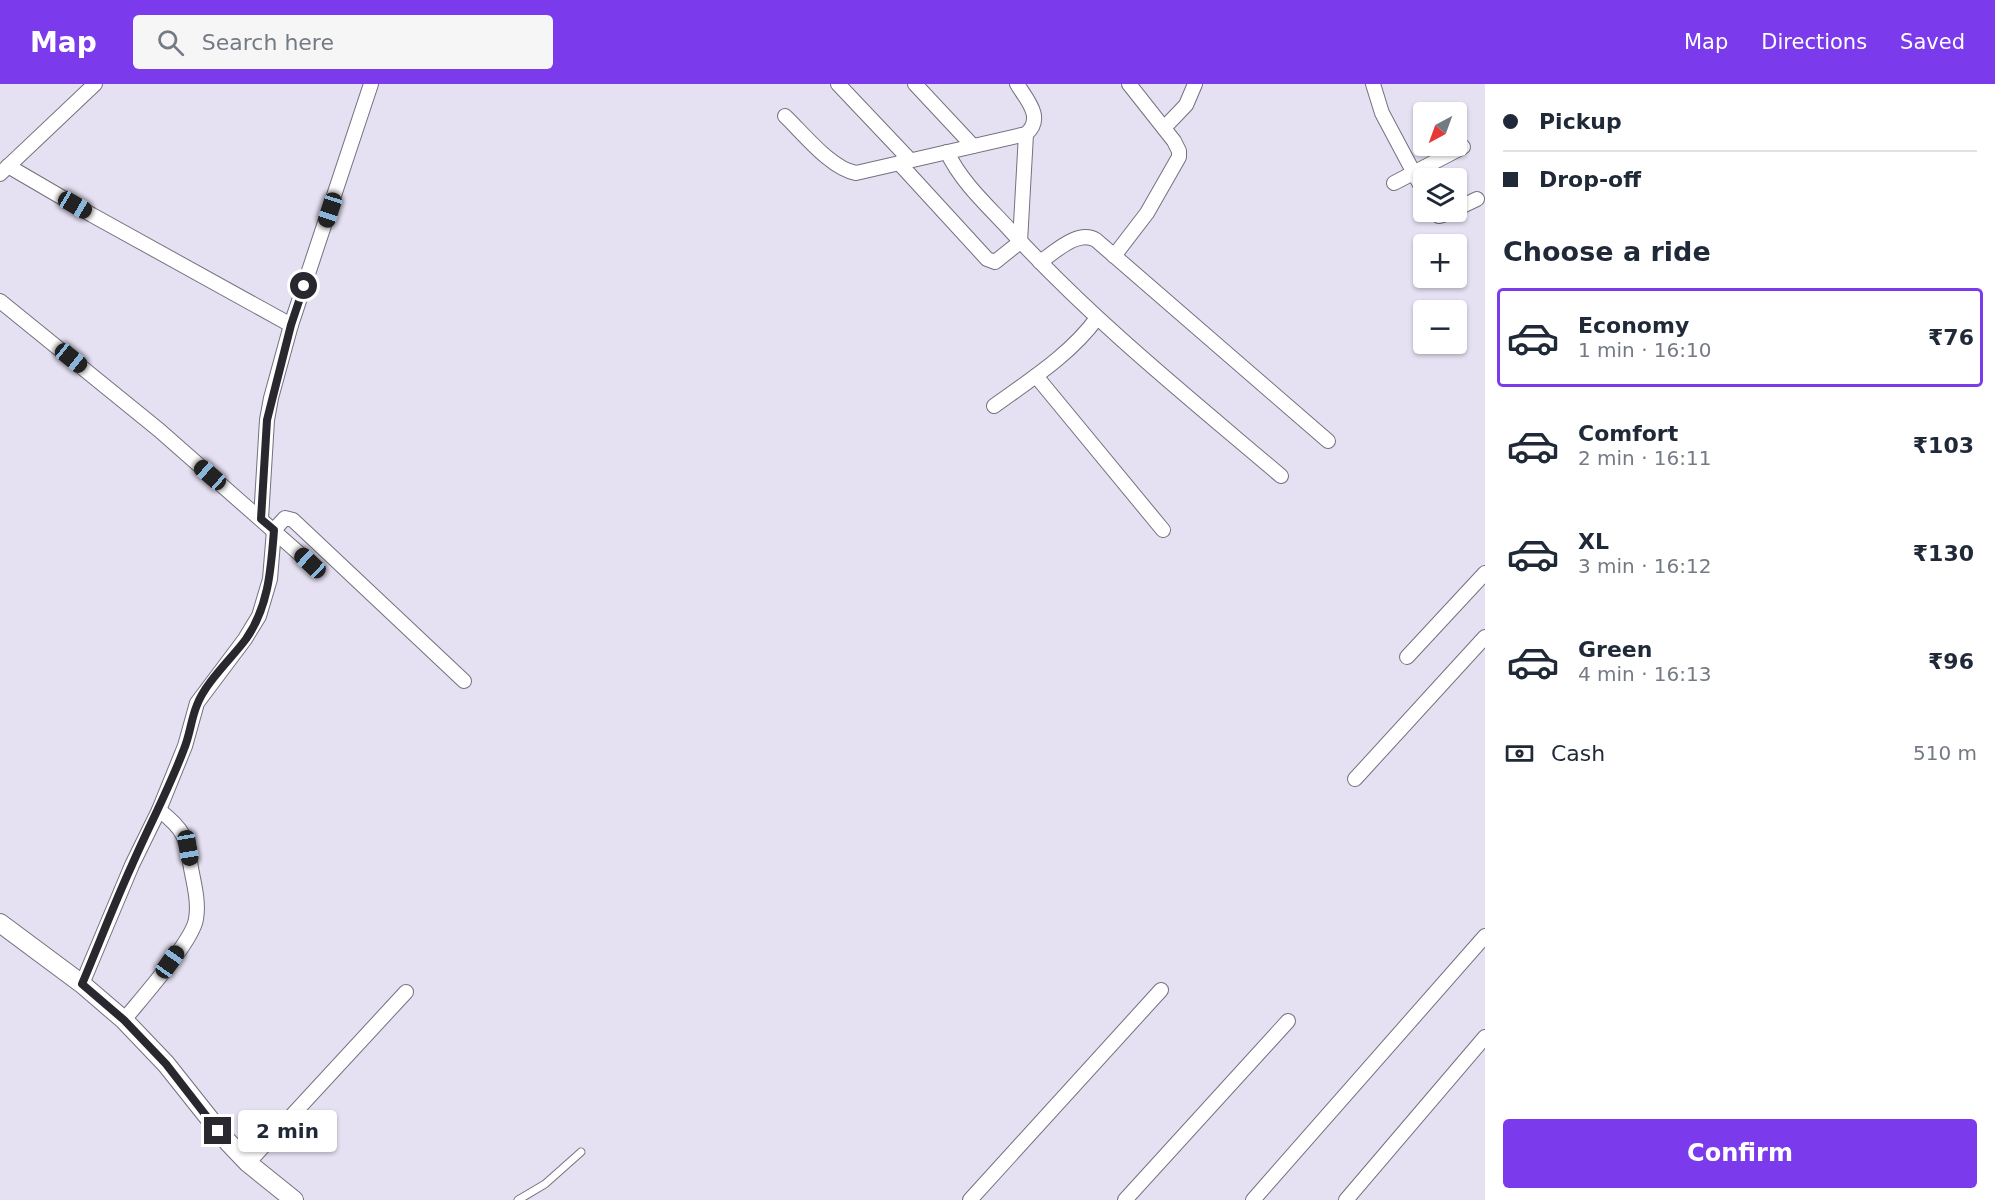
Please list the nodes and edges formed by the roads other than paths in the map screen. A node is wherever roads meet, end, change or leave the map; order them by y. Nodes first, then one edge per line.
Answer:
1 (94, 84) edge
2 (371, 84) edge
3 (838, 84) edge
4 (915, 84) edge
5 (1017, 84) edge
6 (1129, 84) edge
7 (1195, 84) edge
8 (1373, 84) edge
9 (785, 116) dead end
10 (1164, 128) junction
11 (1026, 134) junction
12 (973, 146) junction
13 (953, 155) junction
14 (1446, 156) edge
15 (905, 162) junction
16 (1422, 168) edge
17 (4, 170) edge
18 (1413, 170) edge
19 (1413, 173) edge
20 (1394, 183) dead end
21 (1477, 199) dead end
22 (1467, 204) edge
23 (1020, 242) junction
24 (1114, 256) junction
25 (1040, 262) junction
26 (0, 301) edge
27 (1097, 318) junction
28 (291, 325) junction
29 (1036, 376) junction
30 (994, 406) dead end
31 (1328, 441) dead end
32 (1281, 476) dead end
33 (261, 519) junction
34 (274, 530) junction
35 (1163, 531) dead end
36 (310, 563) dead end
37 (1485, 573) edge
38 (1485, 637) edge
39 (1407, 657) dead end
40 (464, 681) dead end
41 (1355, 779) dead end
42 (159, 810) junction
43 (0, 923) edge
44 (1485, 936) edge
45 (82, 984) junction
46 (1161, 990) dead end
47 (406, 992) dead end
48 (124, 1020) junction
49 (1288, 1021) dead end
50 (1485, 1037) edge
51 (581, 1152) dead end
52 (248, 1164) junction
53 (294, 1200) edge
54 (518, 1200) edge
55 (970, 1200) edge
56 (1125, 1200) edge
57 (1253, 1200) edge
58 (1346, 1200) edge

1 - 17 street
2 - 28 street
3 - 15 street
4 - 12 street
5 - 11 street
6 - 10 street
7 - 10 street
8 - 18 street
9 - 15 street
10 - 24 street
11 - 12 street
11 - 23 street
12 - 13 street
13 - 15 street
13 - 23 street
14 - 16 street
15 - 23 street
17 - 28 street
19 - 20 street
21 - 22 street
23 - 25 street
24 - 25 street
24 - 31 street
25 - 27 street
26 - 33 street
27 - 29 street
27 - 32 street
28 - 33 street
29 - 30 street
29 - 35 street
33 - 34 street
34 - 36 street
34 - 40 street
34 - 42 street
37 - 39 street
38 - 41 street
42 - 45 street
42 - 48 street
43 - 45 street
44 - 57 street
45 - 48 street
46 - 55 street
47 - 52 street
48 - 52 street
49 - 56 street
50 - 58 street
51 - 54 lane
52 - 53 street

